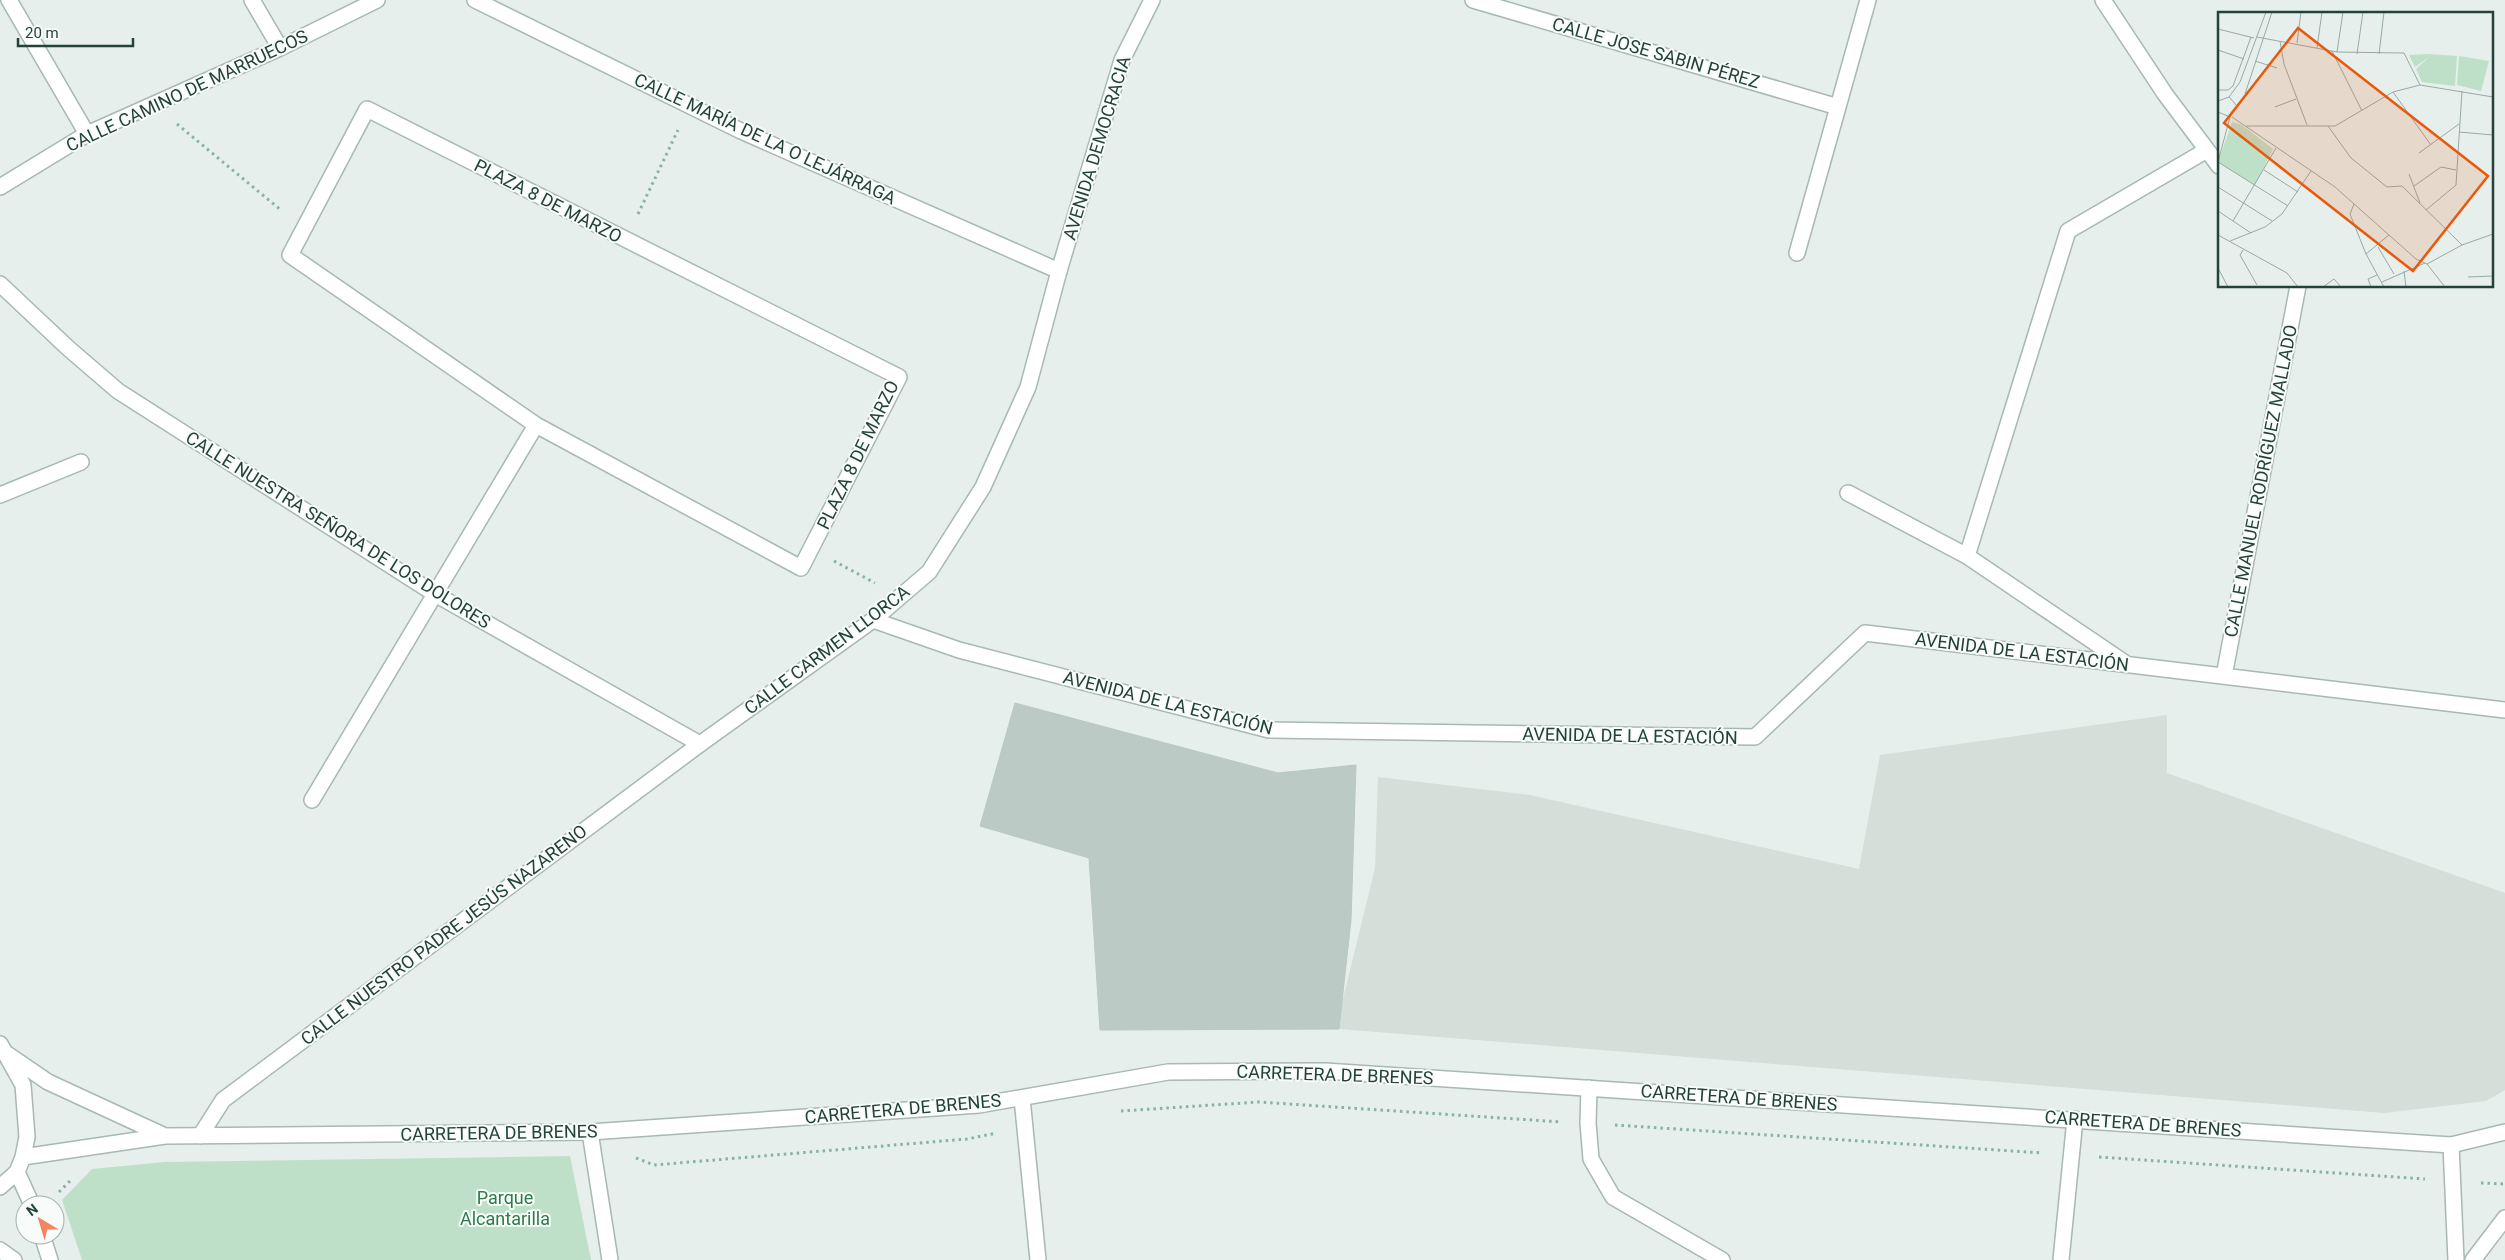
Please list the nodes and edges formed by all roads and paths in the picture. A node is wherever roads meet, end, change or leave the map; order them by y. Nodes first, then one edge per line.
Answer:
1 (9, 0) edge
2 (252, 0) edge
3 (376, 0) edge
4 (475, 0) edge
5 (1152, 0) edge
6 (1473, 0) edge
7 (1868, 0) edge
8 (2103, 0) edge
9 (280, 48) junction
10 (153, 105) junction
11 (690, 106) junction
12 (1838, 107) junction
13 (87, 134) junction
14 (2207, 150) junction
15 (2218, 165) edge
16 (0, 187) edge
17 (303, 229) junction
18 (626, 240) junction
19 (1797, 253) dead end
20 (1059, 271) junction
21 (0, 284) edge
22 (2298, 288) edge
23 (536, 425) junction
24 (81, 462) dead end
25 (1848, 493) dead end
26 (0, 495) edge
27 (812, 548) junction
28 (1967, 556) junction
29 (435, 594) junction
30 (900, 597) junction
31 (873, 620) junction
32 (2128, 664) junction
33 (2224, 676) junction
34 (2505, 710) edge
35 (700, 744) junction
36 (312, 800) dead end
37 (4, 1049) edge
38 (1589, 1088) junction
39 (1022, 1098) junction
40 (1114, 1111) dead end
41 (2075, 1120) junction
42 (1588, 1123) junction
43 (1025, 1128) junction
44 (590, 1132) junction
45 (2505, 1132) edge
46 (165, 1136) junction
47 (200, 1136) junction
48 (2451, 1144) junction
49 (2071, 1155) junction
50 (594, 1156) junction
51 (23, 1157) junction
52 (17, 1172) junction
53 (78, 1174) dead end
54 (2452, 1181) junction
55 (2505, 1184) edge
56 (0, 1186) edge
57 (27, 1195) edge
58 (59, 1195) edge
59 (2505, 1218) edge
60 (45, 1245) edge
61 (0, 1250) edge
62 (14, 1260) edge
63 (50, 1260) edge
64 (610, 1260) edge
65 (1038, 1260) edge
66 (1722, 1260) edge
67 (2061, 1260) edge
68 (2456, 1260) edge
69 (2473, 1260) edge

1 - 13 street
2 - 9 street
3 - 9 street, CALLE CAMINO DE MARRUECOS
4 - 11 street, CALLE MARÍA DE LA O LEJÁRRAGA
5 - 20 street, AVENIDA DEMOCRACIA
6 - 12 street, CALLE JOSE SABIN PÉREZ
7 - 12 street
8 - 14 street
9 - 10 street, CALLE CAMINO DE MARRUECOS
10 - 13 street, CALLE CAMINO DE MARRUECOS
10 - 17 path
11 - 18 path
11 - 20 street, CALLE MARÍA DE LA O LEJÁRRAGA
12 - 19 street
13 - 16 street, CALLE CAMINO DE MARRUECOS
14 - 15 street
14 - 28 street
17 - 18 street, PLAZA 8 DE MARZO
17 - 23 street, PLAZA 8 DE MARZO
18 - 27 street, PLAZA 8 DE MARZO
20 - 30 street, CALLE CARMEN LLORCA
21 - 29 street, CALLE NUESTRA SEÑORA DE LOS DOLORES
22 - 33 street, CALLE MANUEL RODRÍGUEZ MALLADO
23 - 27 street, PLAZA 8 DE MARZO
23 - 29 street
24 - 26 street
25 - 28 street
27 - 30 path
28 - 32 street
29 - 35 street, CALLE NUESTRA SEÑORA DE LOS DOLORES
29 - 36 street
30 - 31 street, CALLE CARMEN LLORCA
31 - 32 street, AVENIDA DE LA ESTACIÓN
31 - 35 street, CALLE CARMEN LLORCA
32 - 33 street, AVENIDA DE LA ESTACIÓN
33 - 34 street, AVENIDA DE LA ESTACIÓN
35 - 47 street, CALLE NUESTRO PADRE JESÚS NAZARENO
37 - 46 street
37 - 51 street
38 - 39 street, CARRETERA DE BRENES
38 - 41 street, CARRETERA DE BRENES
38 - 42 street
39 - 43 street
39 - 44 street, CARRETERA DE BRENES
40 - 42 path
41 - 48 street, CARRETERA DE BRENES
41 - 49 street
42 - 49 path
42 - 66 street
43 - 50 path
43 - 65 street
44 - 47 street, CARRETERA DE BRENES
44 - 50 street
45 - 48 street, CARRETERA DE BRENES
46 - 47 street, CARRETERA DE BRENES
46 - 51 street, CARRETERA DE BRENES
48 - 54 street
49 - 54 path
49 - 67 street
50 - 64 street
51 - 52 street
52 - 56 street
52 - 57 street
53 - 58 path
54 - 55 path
54 - 68 street
59 - 69 street
60 - 63 street
61 - 62 street

